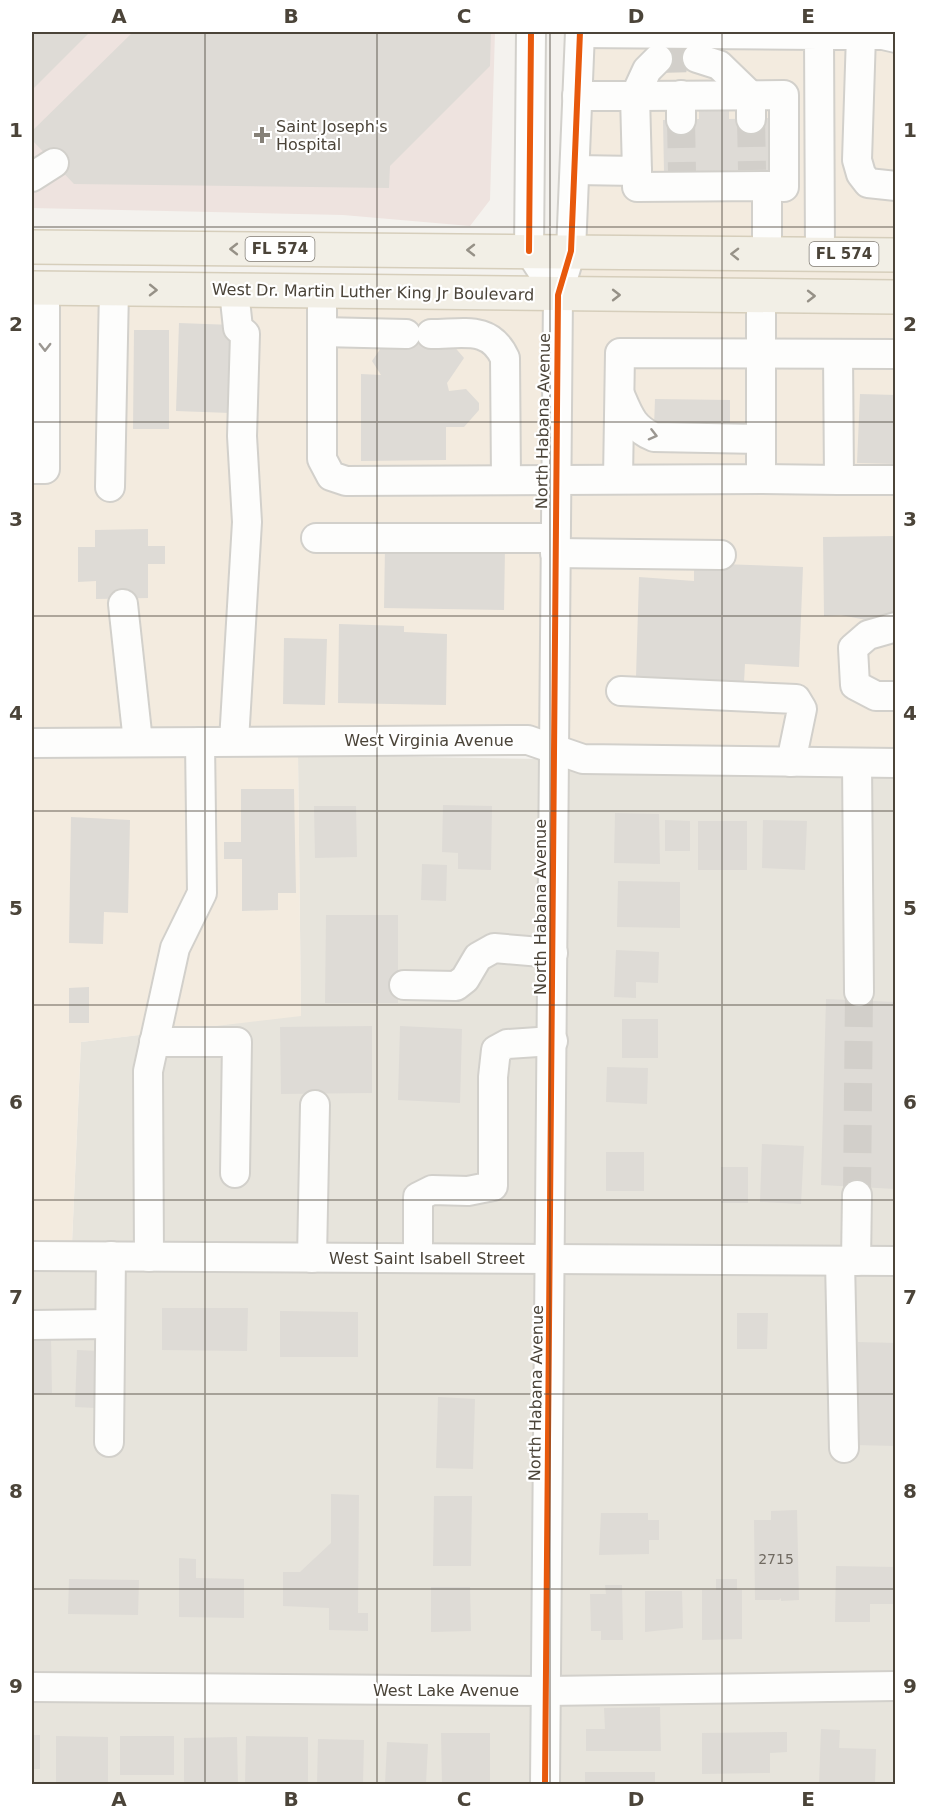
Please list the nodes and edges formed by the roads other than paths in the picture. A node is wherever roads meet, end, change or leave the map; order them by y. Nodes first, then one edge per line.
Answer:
1 (531, 32) edge
2 (580, 32) edge
3 (819, 33) edge
4 (861, 35) junction
5 (896, 38) edge
6 (697, 57) tunnel mouth
7 (658, 59) dead end
8 (577, 96) junction
9 (635, 96) junction
10 (751, 107) junction
11 (576, 170) junction
12 (637, 171) junction
13 (757, 181) junction
14 (896, 186) edge
15 (32, 247) edge
16 (529, 251) junction
17 (571, 251) junction
18 (820, 254) junction
19 (767, 255) junction
20 (896, 255) edge
21 (38, 288) edge
22 (114, 289) junction
23 (234, 291) junction
24 (322, 292) junction
25 (558, 295) junction
26 (761, 296) junction
27 (896, 297) edge
28 (322, 332) junction
29 (761, 354) junction
30 (838, 354) junction
31 (896, 354) edge
32 (619, 392) junction
33 (761, 439) junction
34 (32, 469) edge
35 (555, 478) junction
36 (506, 479) junction
37 (618, 479) junction
38 (761, 480) junction
39 (839, 480) junction
40 (896, 480) edge
41 (110, 486) dead end
42 (316, 537) dead end
43 (555, 545) junction
44 (721, 555) dead end
45 (123, 604) dead end
46 (896, 627) edge
47 (621, 691) dead end
48 (896, 696) edge
49 (234, 741) junction
50 (138, 742) junction
51 (200, 742) junction
52 (32, 743) edge
53 (555, 749) junction
54 (792, 762) junction
55 (857, 763) junction
56 (896, 763) edge
57 (553, 953) junction
58 (404, 985) dead end
59 (859, 992) tunnel mouth
60 (553, 1041) junction
61 (153, 1042) junction
62 (315, 1106) dead end
63 (235, 1173) dead end
64 (857, 1195) tunnel mouth
65 (32, 1256) edge
66 (111, 1256) junction
67 (149, 1257) junction
68 (312, 1258) junction
69 (418, 1258) junction
70 (551, 1259) junction
71 (848, 1261) junction
72 (896, 1261) edge
73 (32, 1324) edge
74 (110, 1324) junction
75 (109, 1442) dead end
76 (844, 1448) dead end
77 (896, 1686) edge
78 (32, 1687) edge
79 (546, 1691) junction
80 (545, 1785) edge

1 - 16 street
2 - 3 street
2 - 8 street, North Habana Avenue
3 - 4 street
3 - 18 street
4 - 5 street
4 - 14 street
6 - 10 street
7 - 9 street
8 - 9 street
8 - 11 street, North Habana Avenue
9 - 10 street
9 - 12 street
10 - 13 street
11 - 12 street
11 - 17 street, North Habana Avenue
12 - 13 street
13 - 19 street
16 -> 15 main road, FL 574
16 - 17 main road, FL 574
16 - 25 street
19 -> 17 main road, FL 574
17 - 25 street, North Habana Avenue
18 - 19 main road, FL 574
18 - 20 main road, FL 574
21 - 22 main road, West Dr. Martin Luther King Jr Boulevard
21 -> 34 street
22 -> 23 main road, West Dr. Martin Luther King Jr Boulevard
22 - 41 street
23 - 24 main road, West Dr. Martin Luther King Jr Boulevard
23 - 49 street
24 - 25 main road, West Dr. Martin Luther King Jr Boulevard
24 - 28 street
25 -> 26 main road, West Dr. Martin Luther King Jr Boulevard
25 - 35 street, North Habana Avenue
26 -> 27 main road, West Dr. Martin Luther King Jr Boulevard
26 - 29 street
28 - 36 street
28 - 36 street
29 - 30 street
29 - 32 street
29 - 33 street
30 - 31 street
30 - 39 street
32 -> 33 street
32 - 37 street
33 - 38 street
35 - 36 street
35 - 37 street
35 - 43 street, North Habana Avenue
37 - 38 street
38 - 39 street
39 - 40 street
42 - 43 street
43 - 44 street
43 - 53 street, North Habana Avenue
45 - 50 street
46 - 48 street
47 - 54 street
49 - 51 street, West Virginia Avenue
49 - 53 street, West Virginia Avenue
50 - 51 street, West Virginia Avenue
50 - 52 street, West Virginia Avenue
51 - 61 street
53 - 54 street, West Virginia Avenue
53 - 57 street, North Habana Avenue
54 - 55 street, West Virginia Avenue
55 - 56 street, West Virginia Avenue
55 - 59 street
57 - 58 street
57 - 60 street, North Habana Avenue
60 - 69 street
60 - 70 street, North Habana Avenue
61 - 63 street
61 - 67 street
62 - 68 street
64 - 71 street
65 - 66 street, West Saint Isabell Street
66 - 67 street, West Saint Isabell Street
66 - 74 street
67 - 68 street, West Saint Isabell Street
68 - 69 street, West Saint Isabell Street
69 - 70 street, West Saint Isabell Street
70 - 71 street, West Saint Isabell Street
70 - 79 street, North Habana Avenue
71 - 72 street, West Saint Isabell Street
71 - 76 street
73 - 74 street
74 - 75 street
77 - 79 street, West Lake Avenue
78 - 79 street, West Lake Avenue
79 - 80 street, North Habana Avenue

